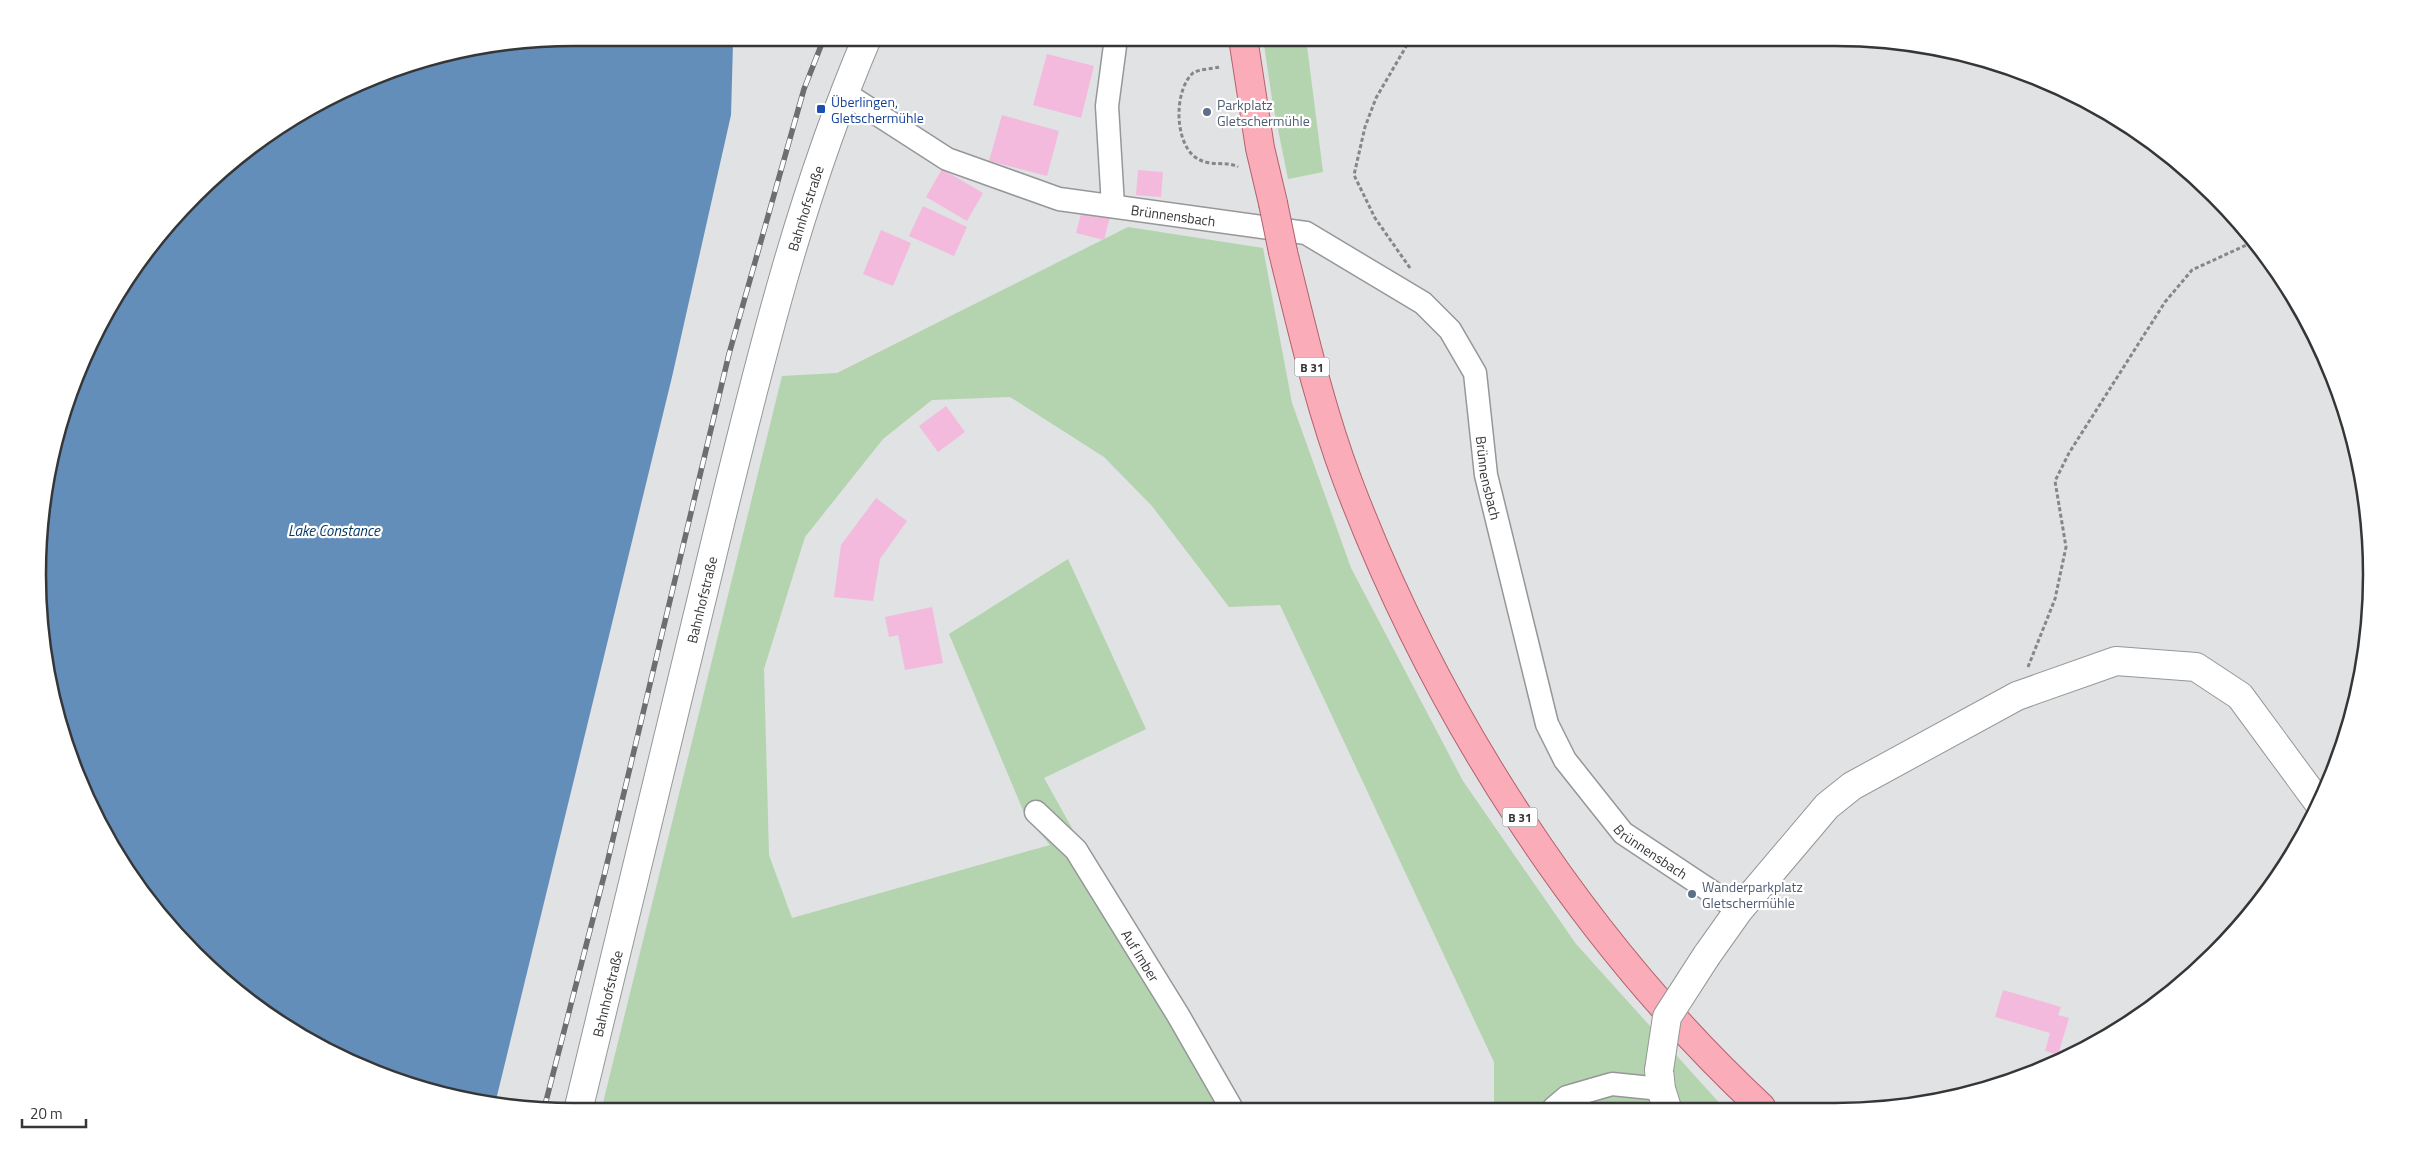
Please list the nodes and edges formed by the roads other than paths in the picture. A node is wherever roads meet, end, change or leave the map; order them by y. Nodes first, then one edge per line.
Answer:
1 (863, 46) edge
2 (1115, 46) edge
3 (1244, 46) edge
4 (843, 92) junction
5 (1113, 206) junction
6 (2314, 796) edge
7 (1036, 812) dead end
8 (1739, 910) junction
9 (1662, 1089) edge
10 (580, 1103) edge
11 (1229, 1103) edge
12 (1560, 1103) edge
13 (1757, 1103) edge

1 - 4 street, Bahnhofstraße
2 - 5 street, Brünnensbach
3 - 13 main road, B 31, bridge
4 - 5 street, Brünnensbach
4 - 10 street, Bahnhofstraße
5 - 8 street, Brünnensbach
6 - 8 street
7 - 11 street, Auf Imber
8 - 9 street, bridge
9 - 12 street

